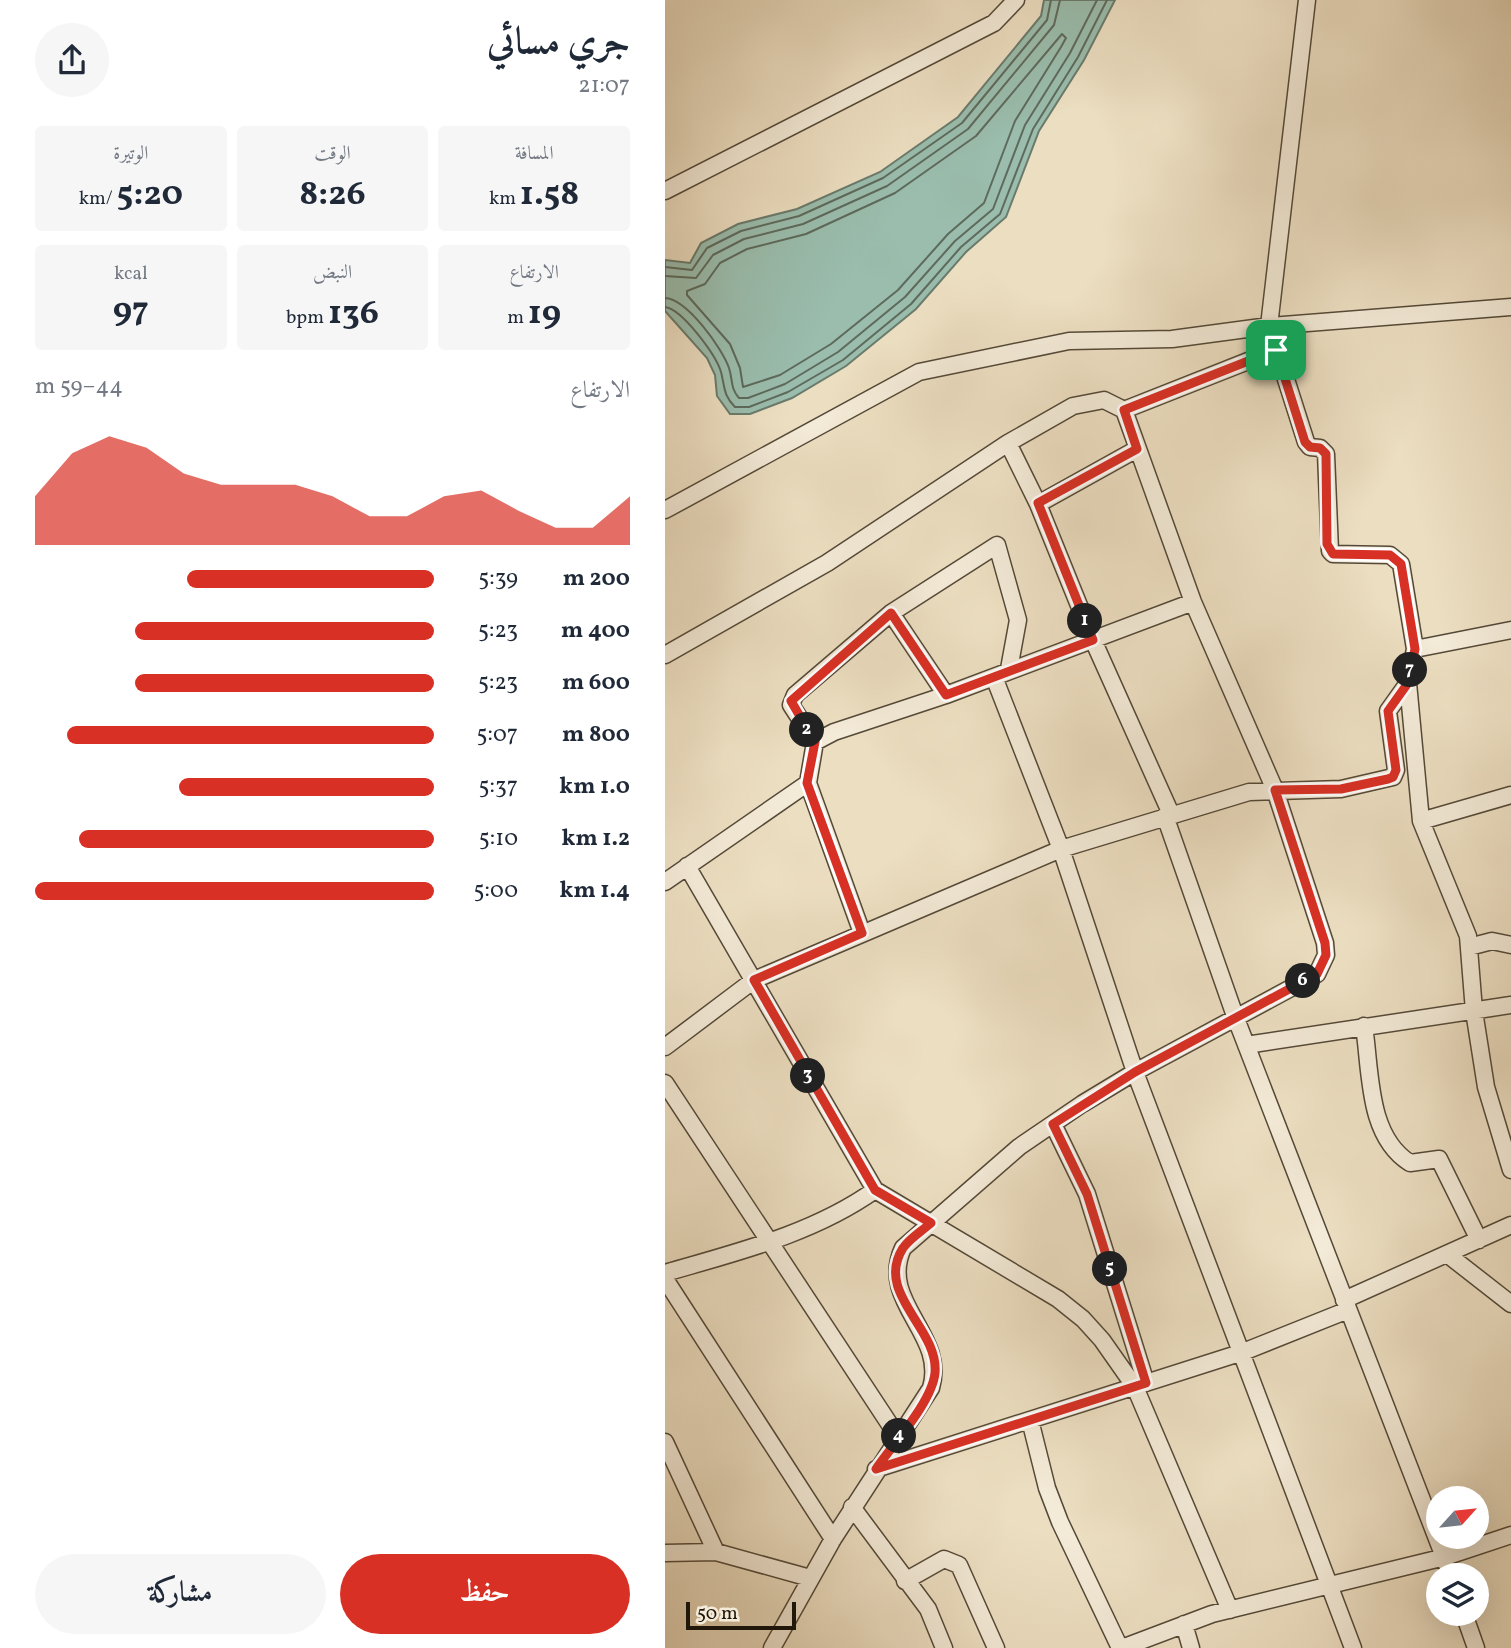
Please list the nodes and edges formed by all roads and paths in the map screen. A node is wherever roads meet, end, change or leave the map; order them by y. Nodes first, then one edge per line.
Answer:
1 (1016, 0) edge
2 (1307, 0) edge
3 (665, 191) edge
4 (1511, 307) edge
5 (1269, 326) junction
6 (1276, 350) junction
7 (1124, 410) junction
8 (1008, 443) junction
9 (1137, 449) junction
10 (1038, 503) junction
11 (665, 510) edge
12 (1193, 602) junction
13 (891, 613) junction
14 (1511, 630) edge
15 (1093, 640) junction
16 (1415, 649) junction
17 (665, 655) edge
18 (1001, 673) junction
19 (1408, 683) junction
20 (946, 695) junction
21 (815, 742) junction
22 (807, 783) junction
23 (1275, 790) junction
24 (1511, 795) edge
25 (1168, 815) junction
26 (1421, 821) junction
27 (1061, 849) junction
28 (687, 866) junction
29 (665, 882) edge
30 (862, 933) junction
31 (1511, 945) edge
32 (1469, 947) junction
33 (754, 980) junction
34 (1511, 1005) edge
35 (1475, 1011) junction
36 (1235, 1016) junction
37 (1364, 1026) junction
38 (1246, 1045) junction
39 (665, 1047) edge
40 (1135, 1072) junction
41 (665, 1083) edge
42 (1053, 1124) junction
43 (1511, 1170) edge
44 (875, 1190) junction
45 (931, 1223) junction
46 (1511, 1225) edge
47 (1479, 1240) junction
48 (768, 1243) junction
49 (1447, 1254) junction
50 (665, 1273) edge
51 (665, 1279) edge
52 (1511, 1304) edge
53 (1346, 1305) junction
54 (1243, 1352) junction
55 (1141, 1385) junction
56 (1030, 1420) junction
57 (898, 1437) junction
58 (665, 1442) edge
59 (876, 1469) junction
60 (852, 1507) junction
61 (1511, 1535) edge
62 (832, 1539) junction
63 (716, 1552) junction
64 (665, 1553) edge
65 (1445, 1557) junction
66 (1447, 1563) edge
67 (810, 1578) junction
68 (905, 1581) junction
69 (1330, 1585) junction
70 (1230, 1610) junction
71 (1184, 1625) junction
72 (1468, 1626) edge
73 (772, 1648) edge
74 (944, 1648) edge
75 (996, 1648) edge
76 (1121, 1648) edge
77 (1191, 1648) edge
78 (1353, 1648) edge
79 (1476, 1648) edge

1 - 3 street
2 - 5 street
4 - 5 street
5 - 6 street
5 - 11 street
6 - 7 street
6 - 16 street
7 - 8 street
7 - 9 street
8 - 10 street
8 - 17 street
9 - 10 street
9 - 12 street
10 - 15 street
12 - 15 street
12 - 23 street
13 - 18 street
13 - 20 street
13 - 21 street
14 - 16 street
15 - 18 street
15 - 25 street
16 - 19 street
18 - 20 street
18 - 27 street
19 - 23 street
19 - 26 street
20 - 21 street
21 - 22 street
22 - 28 street
22 - 30 street
23 - 25 street
23 - 36 street
24 - 26 street
25 - 27 street
25 - 36 street
26 - 32 street
27 - 30 street
27 - 40 street
28 - 29 street
28 - 33 street
30 - 33 street
31 - 32 street
32 - 35 street
33 - 39 street
33 - 44 street
34 - 35 street
35 - 37 street
35 - 43 street
36 - 38 street
36 - 40 street
37 - 38 street
37 - 47 street
38 - 53 street
40 - 42 street
40 - 54 street
41 - 48 street
42 - 45 street
42 - 55 street
44 - 45 street
44 - 48 street
45 - 55 street
45 - 57 street
46 - 47 street
47 - 49 street
48 - 50 street
48 - 57 street
49 - 52 street
49 - 53 street
51 - 62 street
53 - 54 street
53 - 65 street
54 - 55 street
54 - 69 street
55 - 56 street
55 - 70 street
56 - 59 street
56 - 76 street
57 - 59 street
58 - 63 street
59 - 60 street
60 - 62 street
60 - 68 street
61 - 65 street
62 - 67 street
63 - 64 street
63 - 67 street
65 - 66 street
65 - 69 street
67 - 73 street
68 - 74 street
68 - 75 street
69 - 70 street
69 - 78 street
70 - 71 street
71 - 76 street
71 - 77 street
72 - 79 street

